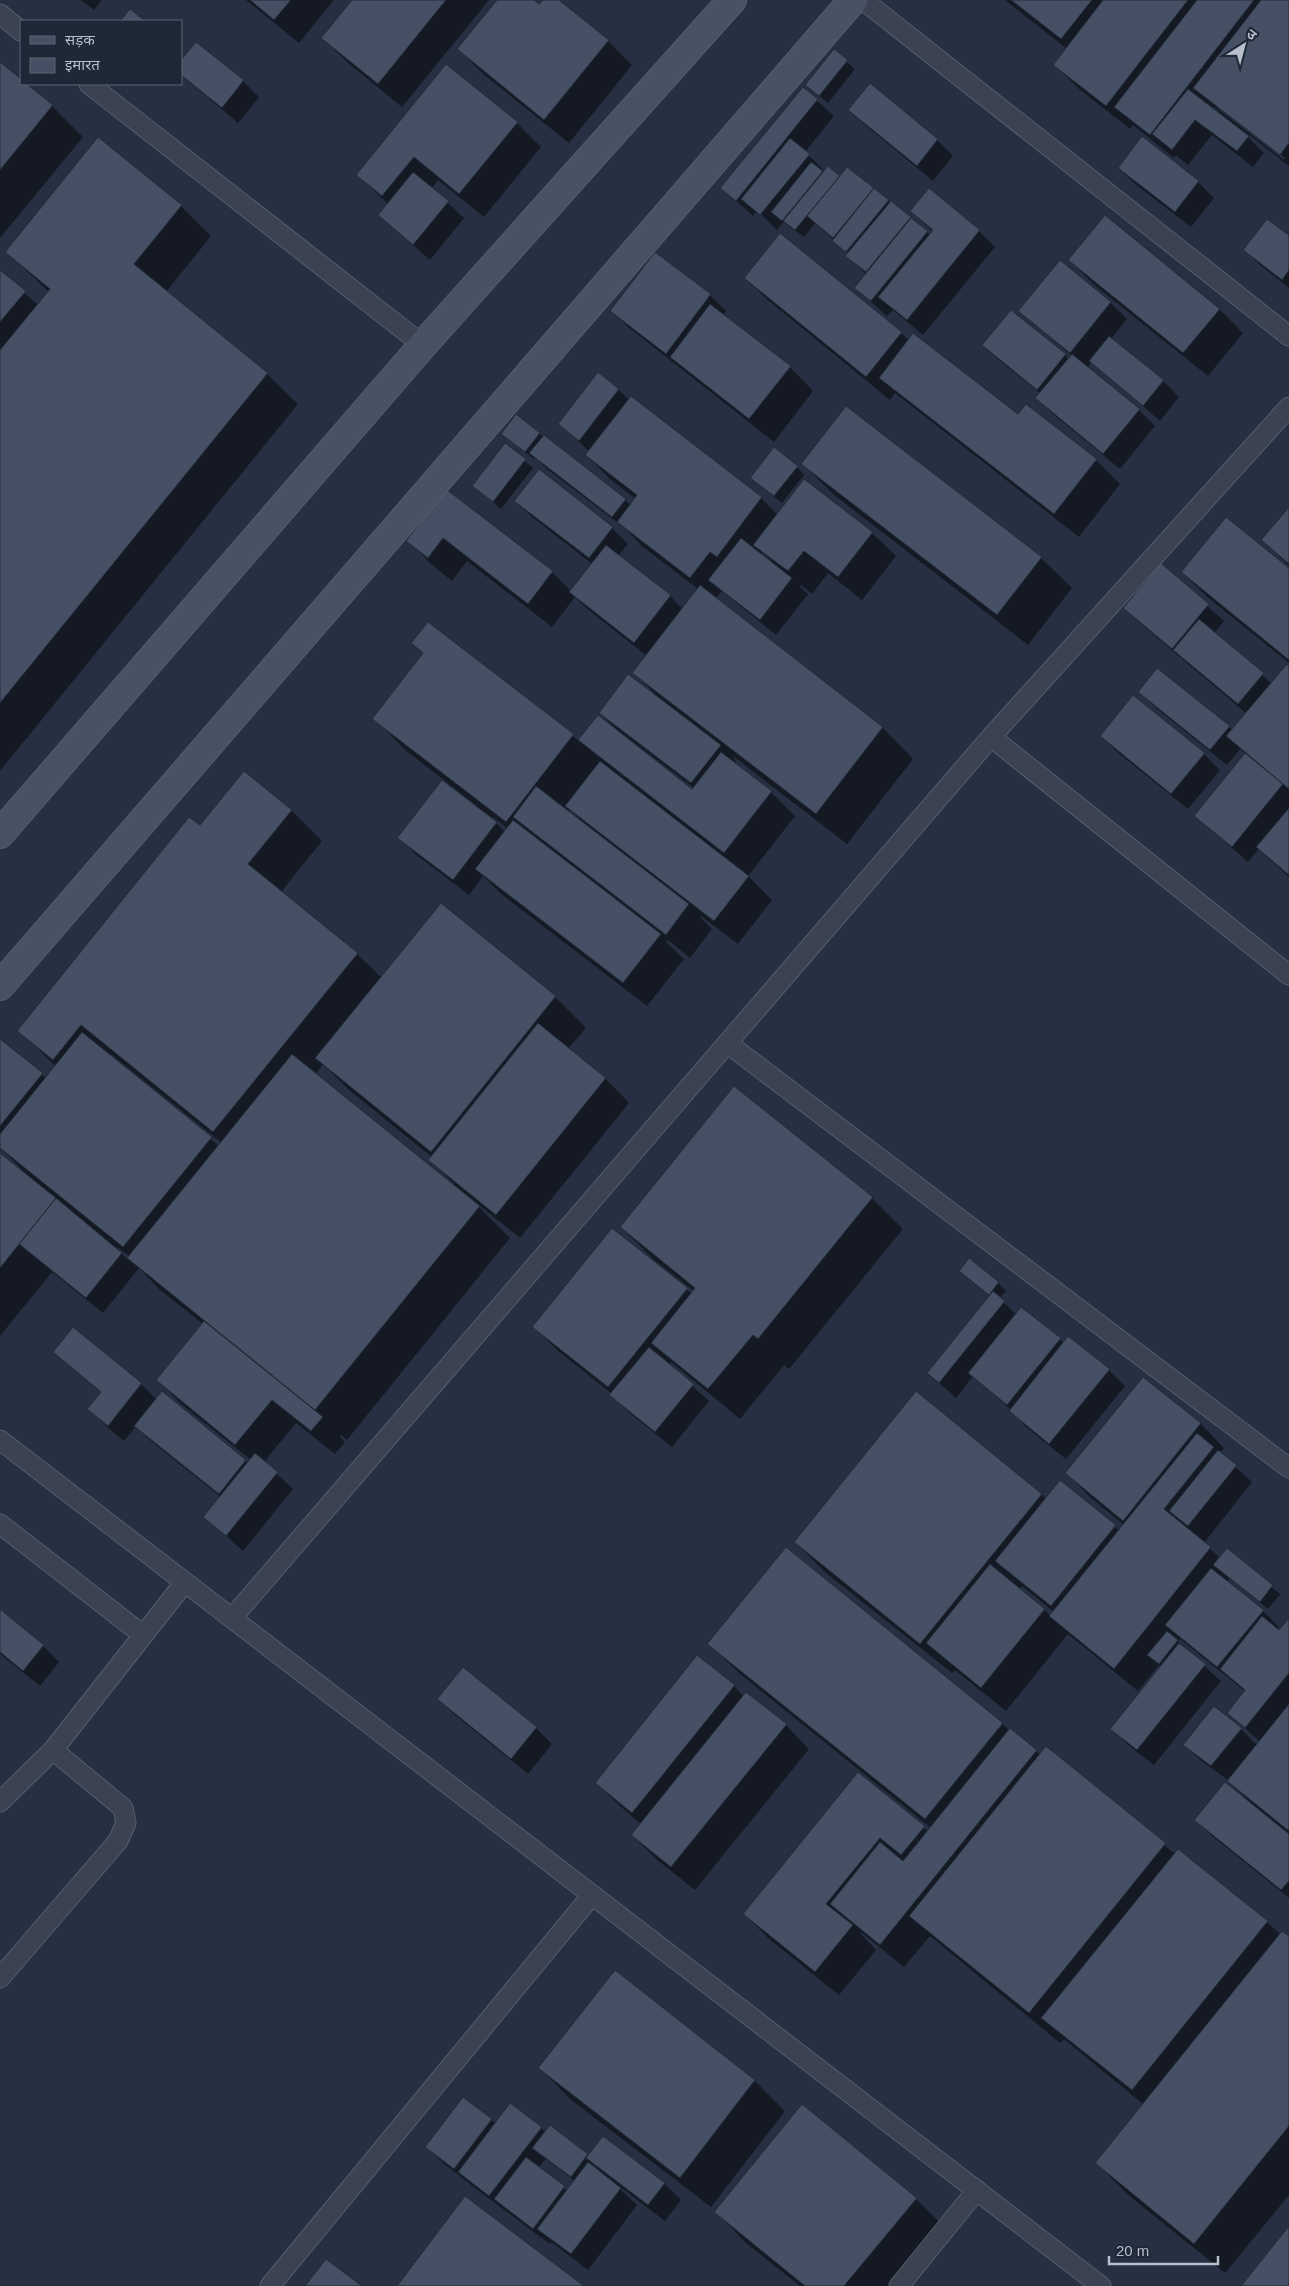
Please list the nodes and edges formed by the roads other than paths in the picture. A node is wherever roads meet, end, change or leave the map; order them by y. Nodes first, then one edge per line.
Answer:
1 (732, 0) edge
2 (853, 0) edge
3 (863, 0) edge
4 (0, 14) edge
5 (20, 30) edge
6 (90, 85) edge
7 (1289, 336) edge
8 (423, 345) junction
9 (1289, 407) edge
10 (991, 736) junction
11 (0, 834) edge
12 (1289, 975) edge
13 (0, 986) edge
14 (727, 1043) junction
15 (0, 1440) edge
16 (1289, 1468) edge
17 (0, 1524) edge
18 (185, 1582) junction
19 (232, 1618) junction
20 (143, 1635) junction
21 (53, 1750) junction
22 (0, 1802) edge
23 (592, 1895) junction
24 (0, 1978) edge
25 (977, 2190) junction
26 (270, 2286) edge
27 (899, 2286) edge
28 (1101, 2286) edge

1 - 8 street
2 - 13 street
3 - 7 lane
4 - 5 lane
6 - 8 lane
8 - 11 street
9 - 10 lane
10 - 12 lane
10 - 14 lane
14 - 16 lane
14 - 19 lane
15 - 18 lane
17 - 20 lane
18 - 19 lane
18 - 20 lane
19 - 23 lane
20 - 21 lane
21 - 22 lane
21 - 24 lane
23 - 25 lane
23 - 26 lane
25 - 27 lane
25 - 28 lane

